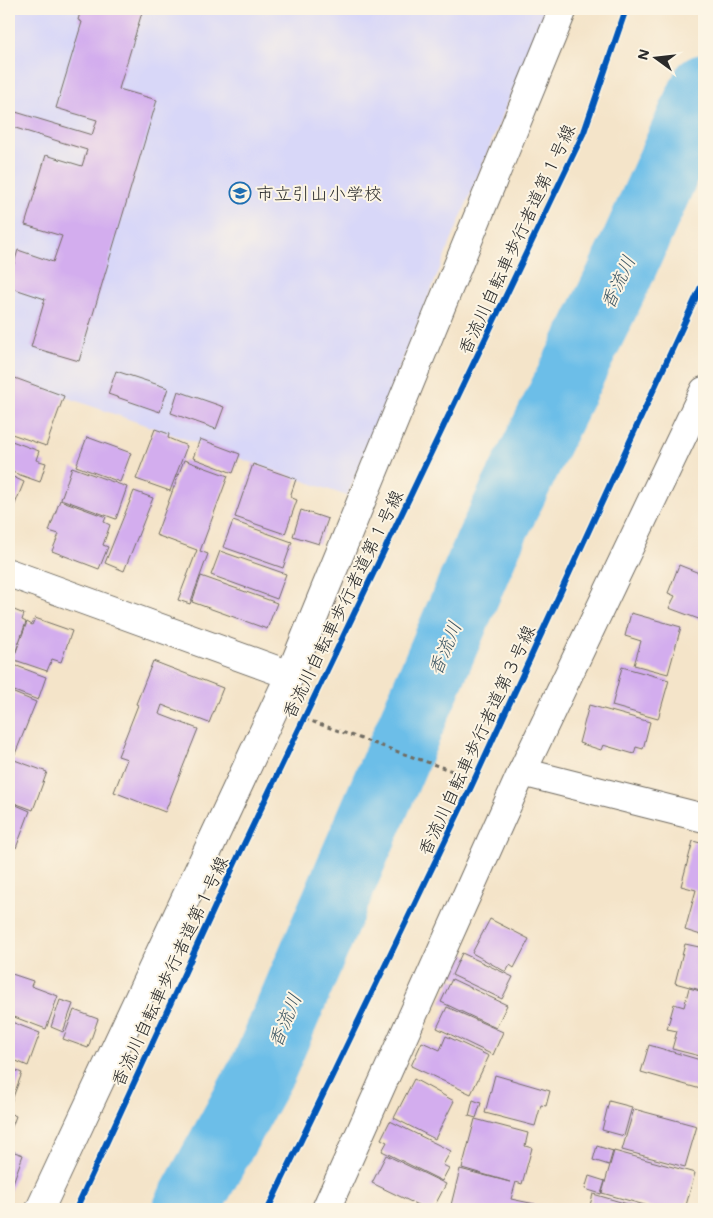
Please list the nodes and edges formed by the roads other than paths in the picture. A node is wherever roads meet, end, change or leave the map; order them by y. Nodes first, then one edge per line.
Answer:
1 (563, 9) edge
2 (704, 391) edge
3 (9, 573) edge
4 (290, 676) junction
5 (522, 772) junction
6 (704, 818) edge
7 (40, 1209) edge
8 (326, 1209) edge

1 - 4 street
2 - 5 street
3 - 4 street
4 - 7 street
5 - 6 street
5 - 8 street

